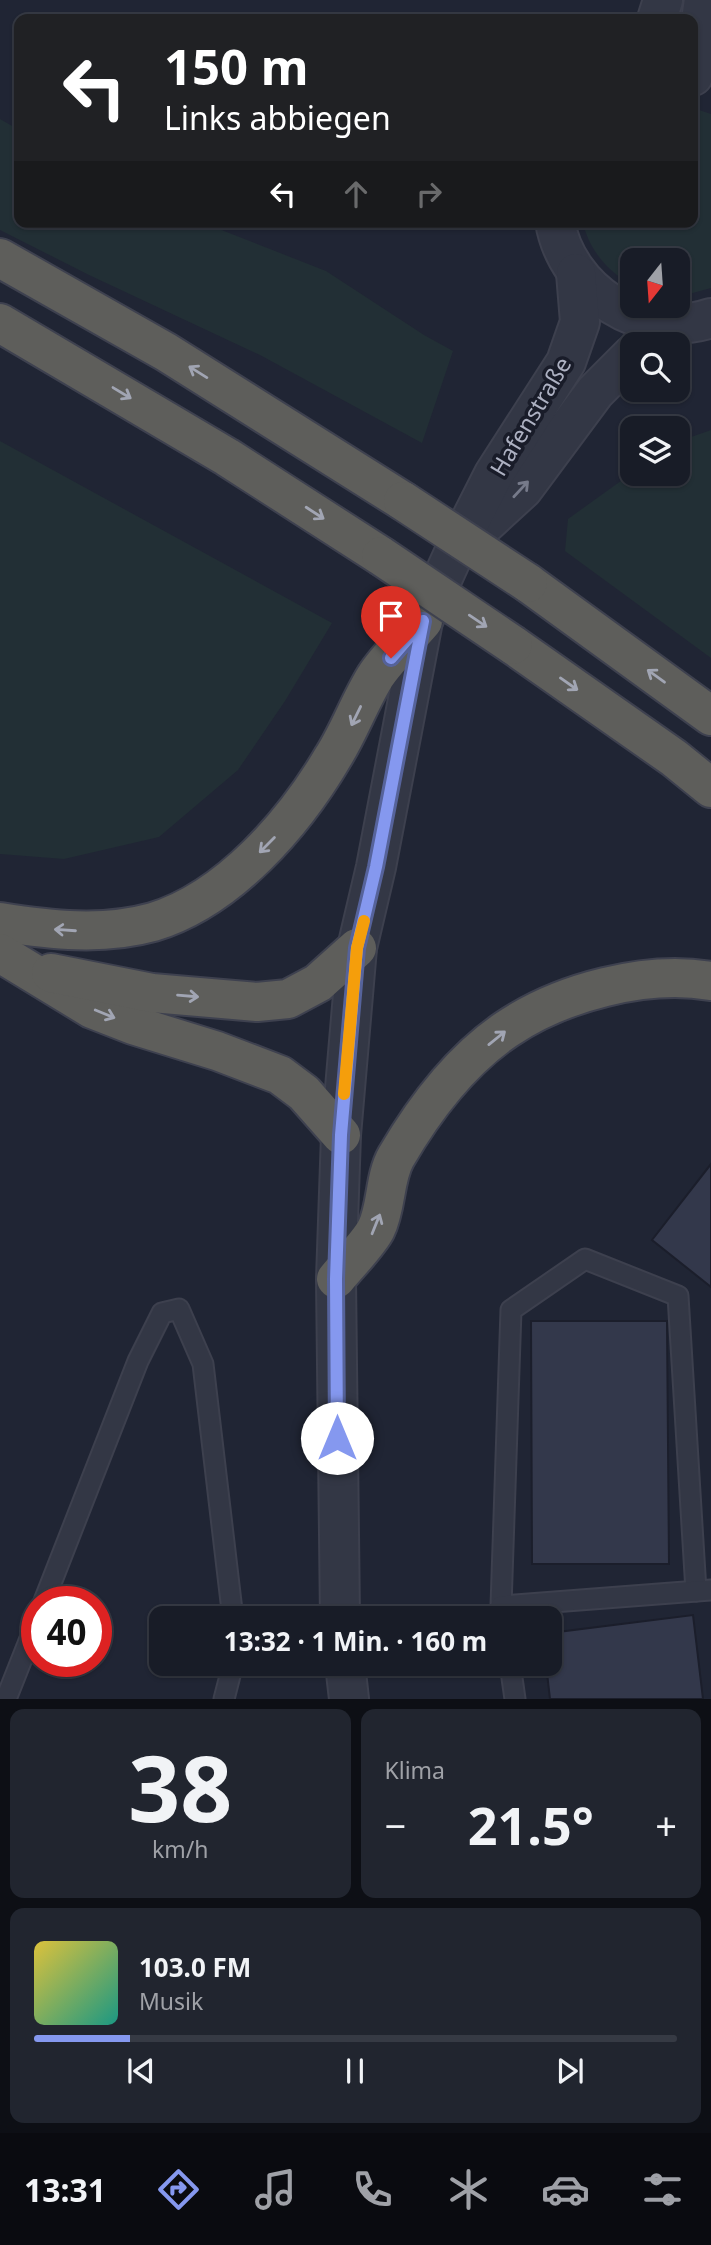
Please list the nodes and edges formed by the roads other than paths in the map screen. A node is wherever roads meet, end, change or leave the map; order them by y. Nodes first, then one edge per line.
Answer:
1 (704, 0) edge
2 (698, 41) edge
3 (556, 228) edge
4 (0, 258) edge
5 (576, 273) junction
6 (711, 318) edge
7 (0, 323) edge
8 (654, 332) edge
9 (663, 332) edge
10 (0, 345) edge
11 (63, 358) junction
12 (620, 367) edge
13 (454, 553) junction
14 (423, 621) junction
15 (711, 716) edge
16 (711, 788) edge
17 (0, 922) edge
18 (357, 948) junction
19 (12, 960) edge
20 (711, 981) edge
21 (341, 1135) junction
22 (336, 1279) junction
23 (50, 1586) edge
24 (703, 1591) edge
25 (231, 1606) edge
26 (340, 1606) edge
27 (502, 1606) edge
28 (559, 1606) edge
29 (21, 1661) edge
30 (230, 1676) edge
31 (346, 1676) edge
32 (512, 1676) edge
33 (6, 1699) edge
34 (224, 1699) edge
35 (349, 1699) edge
36 (515, 1699) edge

1 - 2 street
3 - 5 street
15 -> 4 highway, bridge
5 - 8 street
5 - 13 street, Hafenstraße
6 - 9 street
7 - 11 highway
10 - 11 highway
11 -> 16 highway, bridge
13 -> 12 street, Hafenstraße
13 - 14 street, Hafenstraße
14 -> 17 highway
14 - 18 street, Hafenstraße
19 -> 18 highway
18 - 21 street, Hafenstraße
19 -> 21 highway
22 -> 20 highway
21 - 22 street, Hafenstraße
22 - 26 street, Hafenstraße
23 - 25 lane
24 - 27 lane
24 - 28 lane
29 - 33 lane
30 - 34 lane
31 - 35 street
32 - 36 lane

